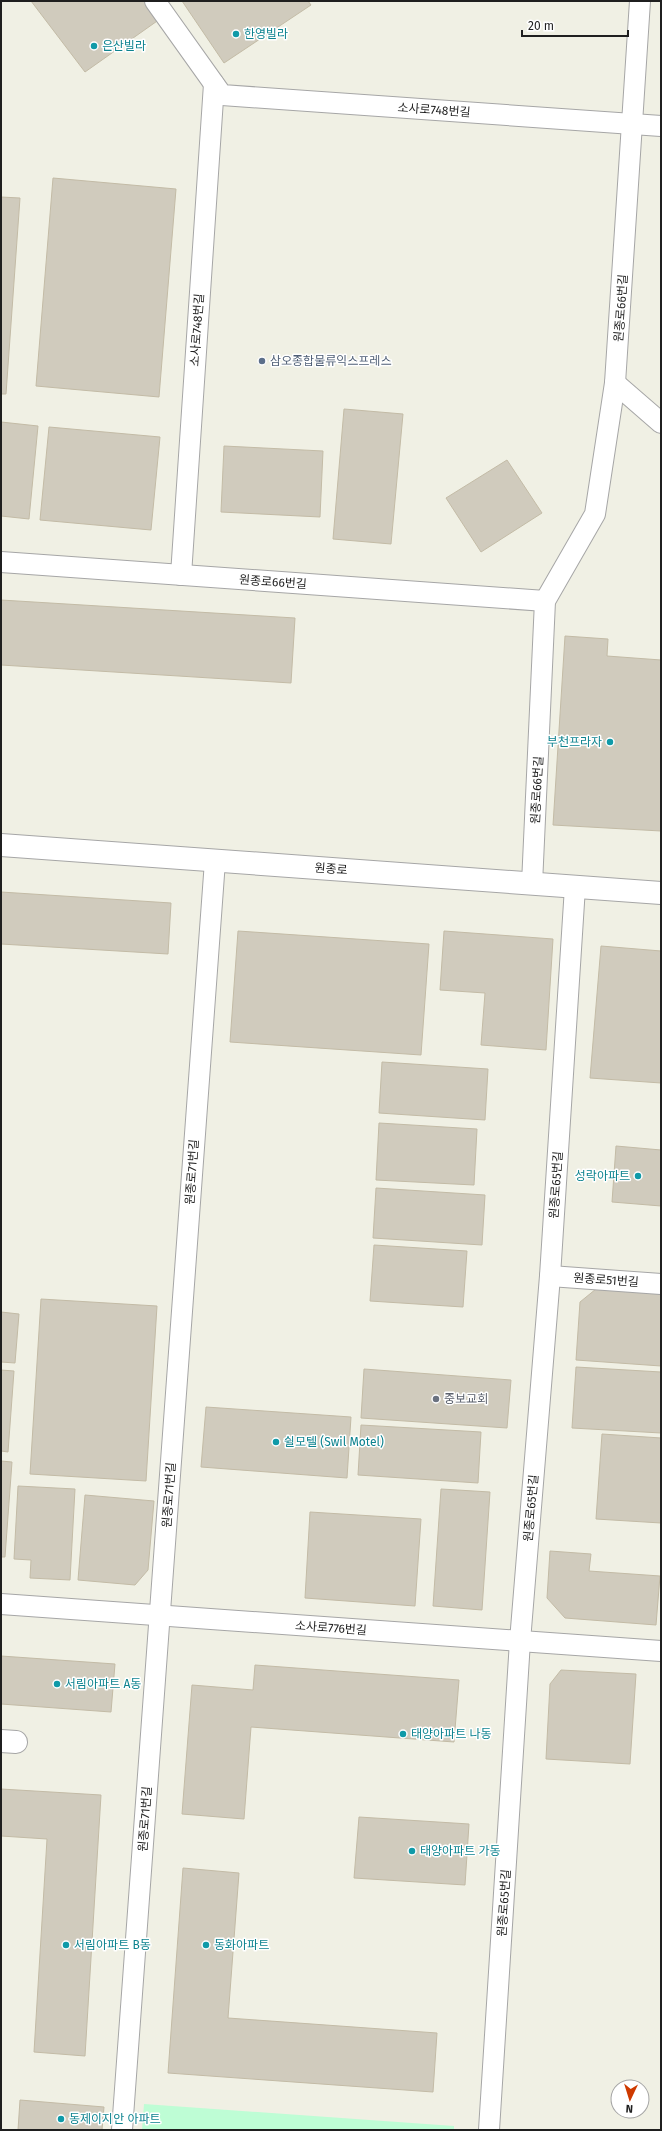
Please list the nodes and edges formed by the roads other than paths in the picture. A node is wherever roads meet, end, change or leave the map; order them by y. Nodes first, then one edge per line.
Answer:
1 (155, 1) edge
2 (640, 1) edge
3 (214, 84) junction
4 (634, 124) junction
5 (661, 126) edge
6 (616, 383) junction
7 (661, 424) edge
8 (1, 562) edge
9 (181, 575) junction
10 (546, 601) junction
11 (1, 846) edge
12 (215, 861) junction
13 (532, 884) junction
14 (575, 887) junction
15 (661, 893) edge
16 (550, 1276) junction
17 (661, 1284) edge
18 (1, 1604) edge
19 (160, 1616) junction
20 (520, 1641) junction
21 (661, 1651) edge
22 (122, 2130) edge
23 (489, 2130) edge

1 - 3 lane, 소사로748번길
2 - 4 lane, 원종로66번길
3 - 4 lane, 소사로748번길
3 - 9 lane, 소사로748번길
4 - 5 lane, 소사로748번길
4 - 6 lane, 원종로66번길
6 - 7 lane
6 - 10 lane, 원종로66번길
8 - 9 lane, 원종로66번길
9 - 10 lane, 원종로66번길
10 - 13 lane, 원종로66번길
11 - 12 street, 원종로
12 - 13 street, 원종로
12 - 19 lane, 원종로71번길
13 - 14 street, 원종로
14 - 15 street, 원종로
14 - 16 lane, 원종로65번길
16 - 17 lane, 원종로51번길
16 - 20 lane, 원종로65번길
18 - 19 lane, 소사로776번길
19 - 20 lane, 소사로776번길
19 - 22 lane, 원종로71번길
20 - 21 lane, 소사로776번길
20 - 23 lane, 원종로65번길

